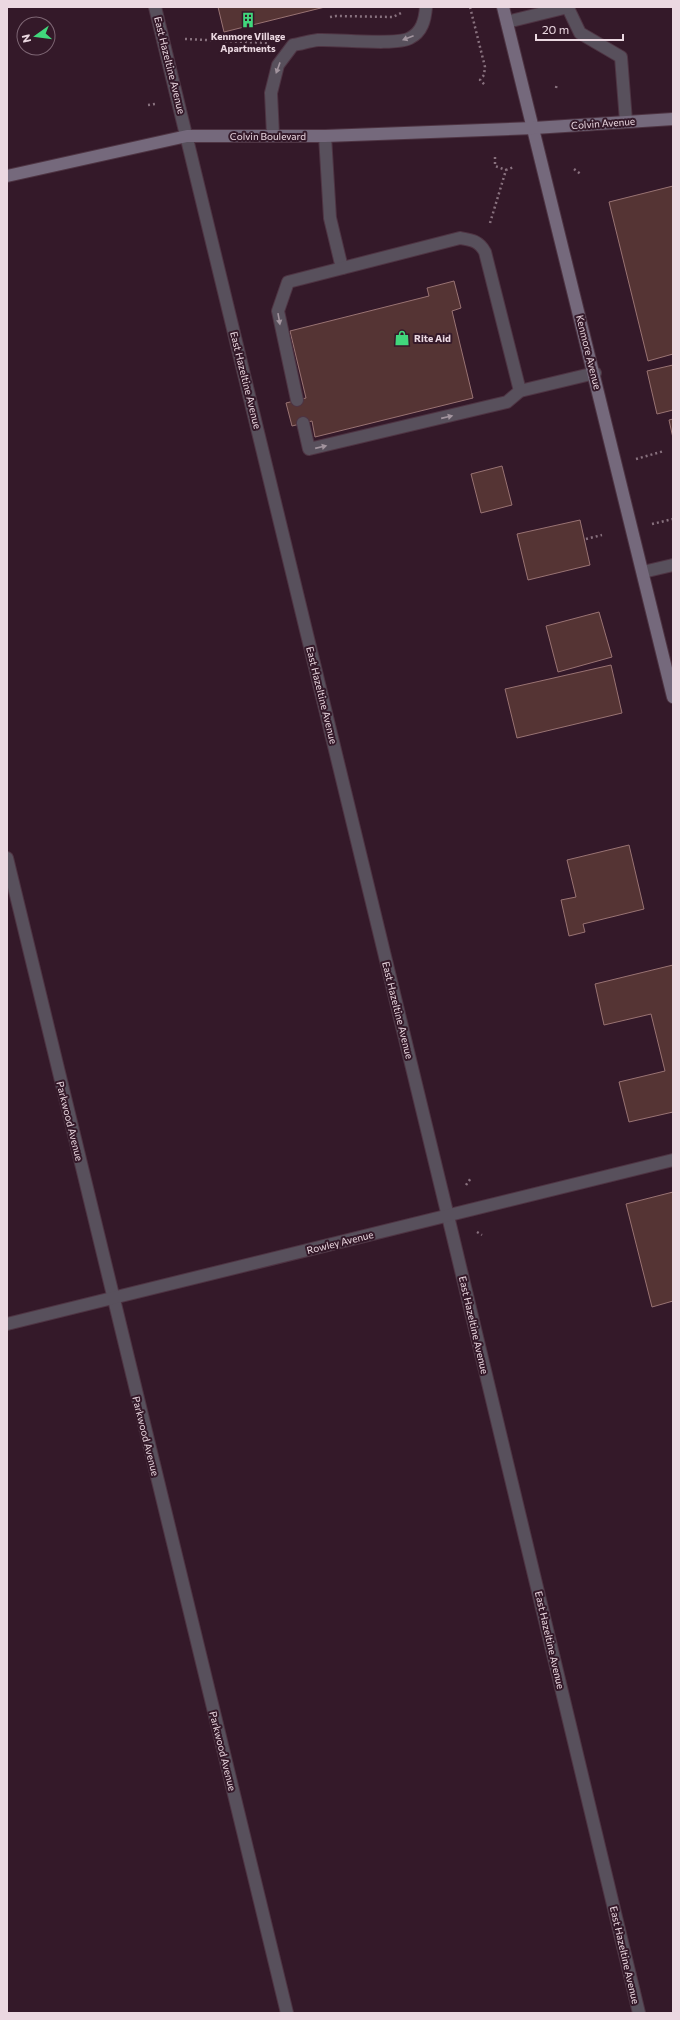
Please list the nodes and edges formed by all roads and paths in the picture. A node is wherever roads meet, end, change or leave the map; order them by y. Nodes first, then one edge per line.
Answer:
1 (155, 7) edge
2 (407, 7) edge
3 (426, 7) edge
4 (470, 7) edge
5 (504, 7) edge
6 (568, 7) edge
7 (336, 16) dead end
8 (507, 22) junction
9 (182, 39) dead end
10 (275, 43) dead end
11 (557, 82) dead end
12 (486, 86) dead end
13 (556, 88) dead end
14 (155, 104) dead end
15 (148, 105) dead end
16 (673, 119) edge
17 (626, 121) junction
18 (534, 128) junction
19 (273, 135) junction
20 (187, 136) junction
21 (325, 136) junction
22 (495, 157) dead end
23 (514, 167) dead end
24 (574, 169) dead end
25 (506, 170) junction
26 (582, 175) dead end
27 (7, 176) edge
28 (490, 223) dead end
29 (342, 268) junction
30 (595, 373) junction
31 (520, 391) junction
32 (297, 400) dead end
33 (303, 423) dead end
34 (664, 451) dead end
35 (639, 458) dead end
36 (673, 519) edge
37 (656, 523) dead end
38 (602, 535) dead end
39 (586, 539) dead end
40 (673, 565) edge
41 (643, 572) junction
42 (673, 697) edge
43 (7, 858) edge
44 (673, 1160) edge
45 (471, 1178) dead end
46 (466, 1185) dead end
47 (448, 1216) junction
48 (477, 1232) dead end
49 (482, 1235) dead end
50 (113, 1298) junction
51 (7, 1324) edge
52 (287, 2013) edge
53 (639, 2013) edge

1 - 20 street, East Hazeltine Avenue
2 - 7 path
3 -> 19 street
4 - 12 path
5 - 8 main road, Kenmore Avenue
6 - 8 street
6 - 17 street
8 - 18 main road, Kenmore Avenue
9 - 10 path
11 - 13 path
14 - 15 path
16 - 17 main road, Colvin Avenue
17 - 18 main road, Colvin Avenue
18 - 21 main road, Colvin Boulevard
18 - 30 main road, Kenmore Avenue
19 - 20 main road, Colvin Boulevard
19 - 21 main road, Colvin Boulevard
20 - 27 main road, Colvin Boulevard
20 - 47 street, East Hazeltine Avenue
21 - 29 street
22 - 25 path
23 - 25 path
24 - 26 path
25 - 28 path
29 - 31 street
29 -> 32 street
30 - 31 street
30 - 41 main road, Kenmore Avenue
33 -> 31 street
34 - 35 path
36 - 37 path
38 - 39 path
40 - 41 street
41 - 42 main road, Kenmore Avenue
43 - 50 street, Parkwood Avenue
44 - 47 street, Rowley Avenue
45 - 46 path
47 - 50 street, Rowley Avenue
47 - 53 street, East Hazeltine Avenue
48 - 49 path
50 - 51 street, Rowley Avenue
50 - 52 street, Parkwood Avenue

